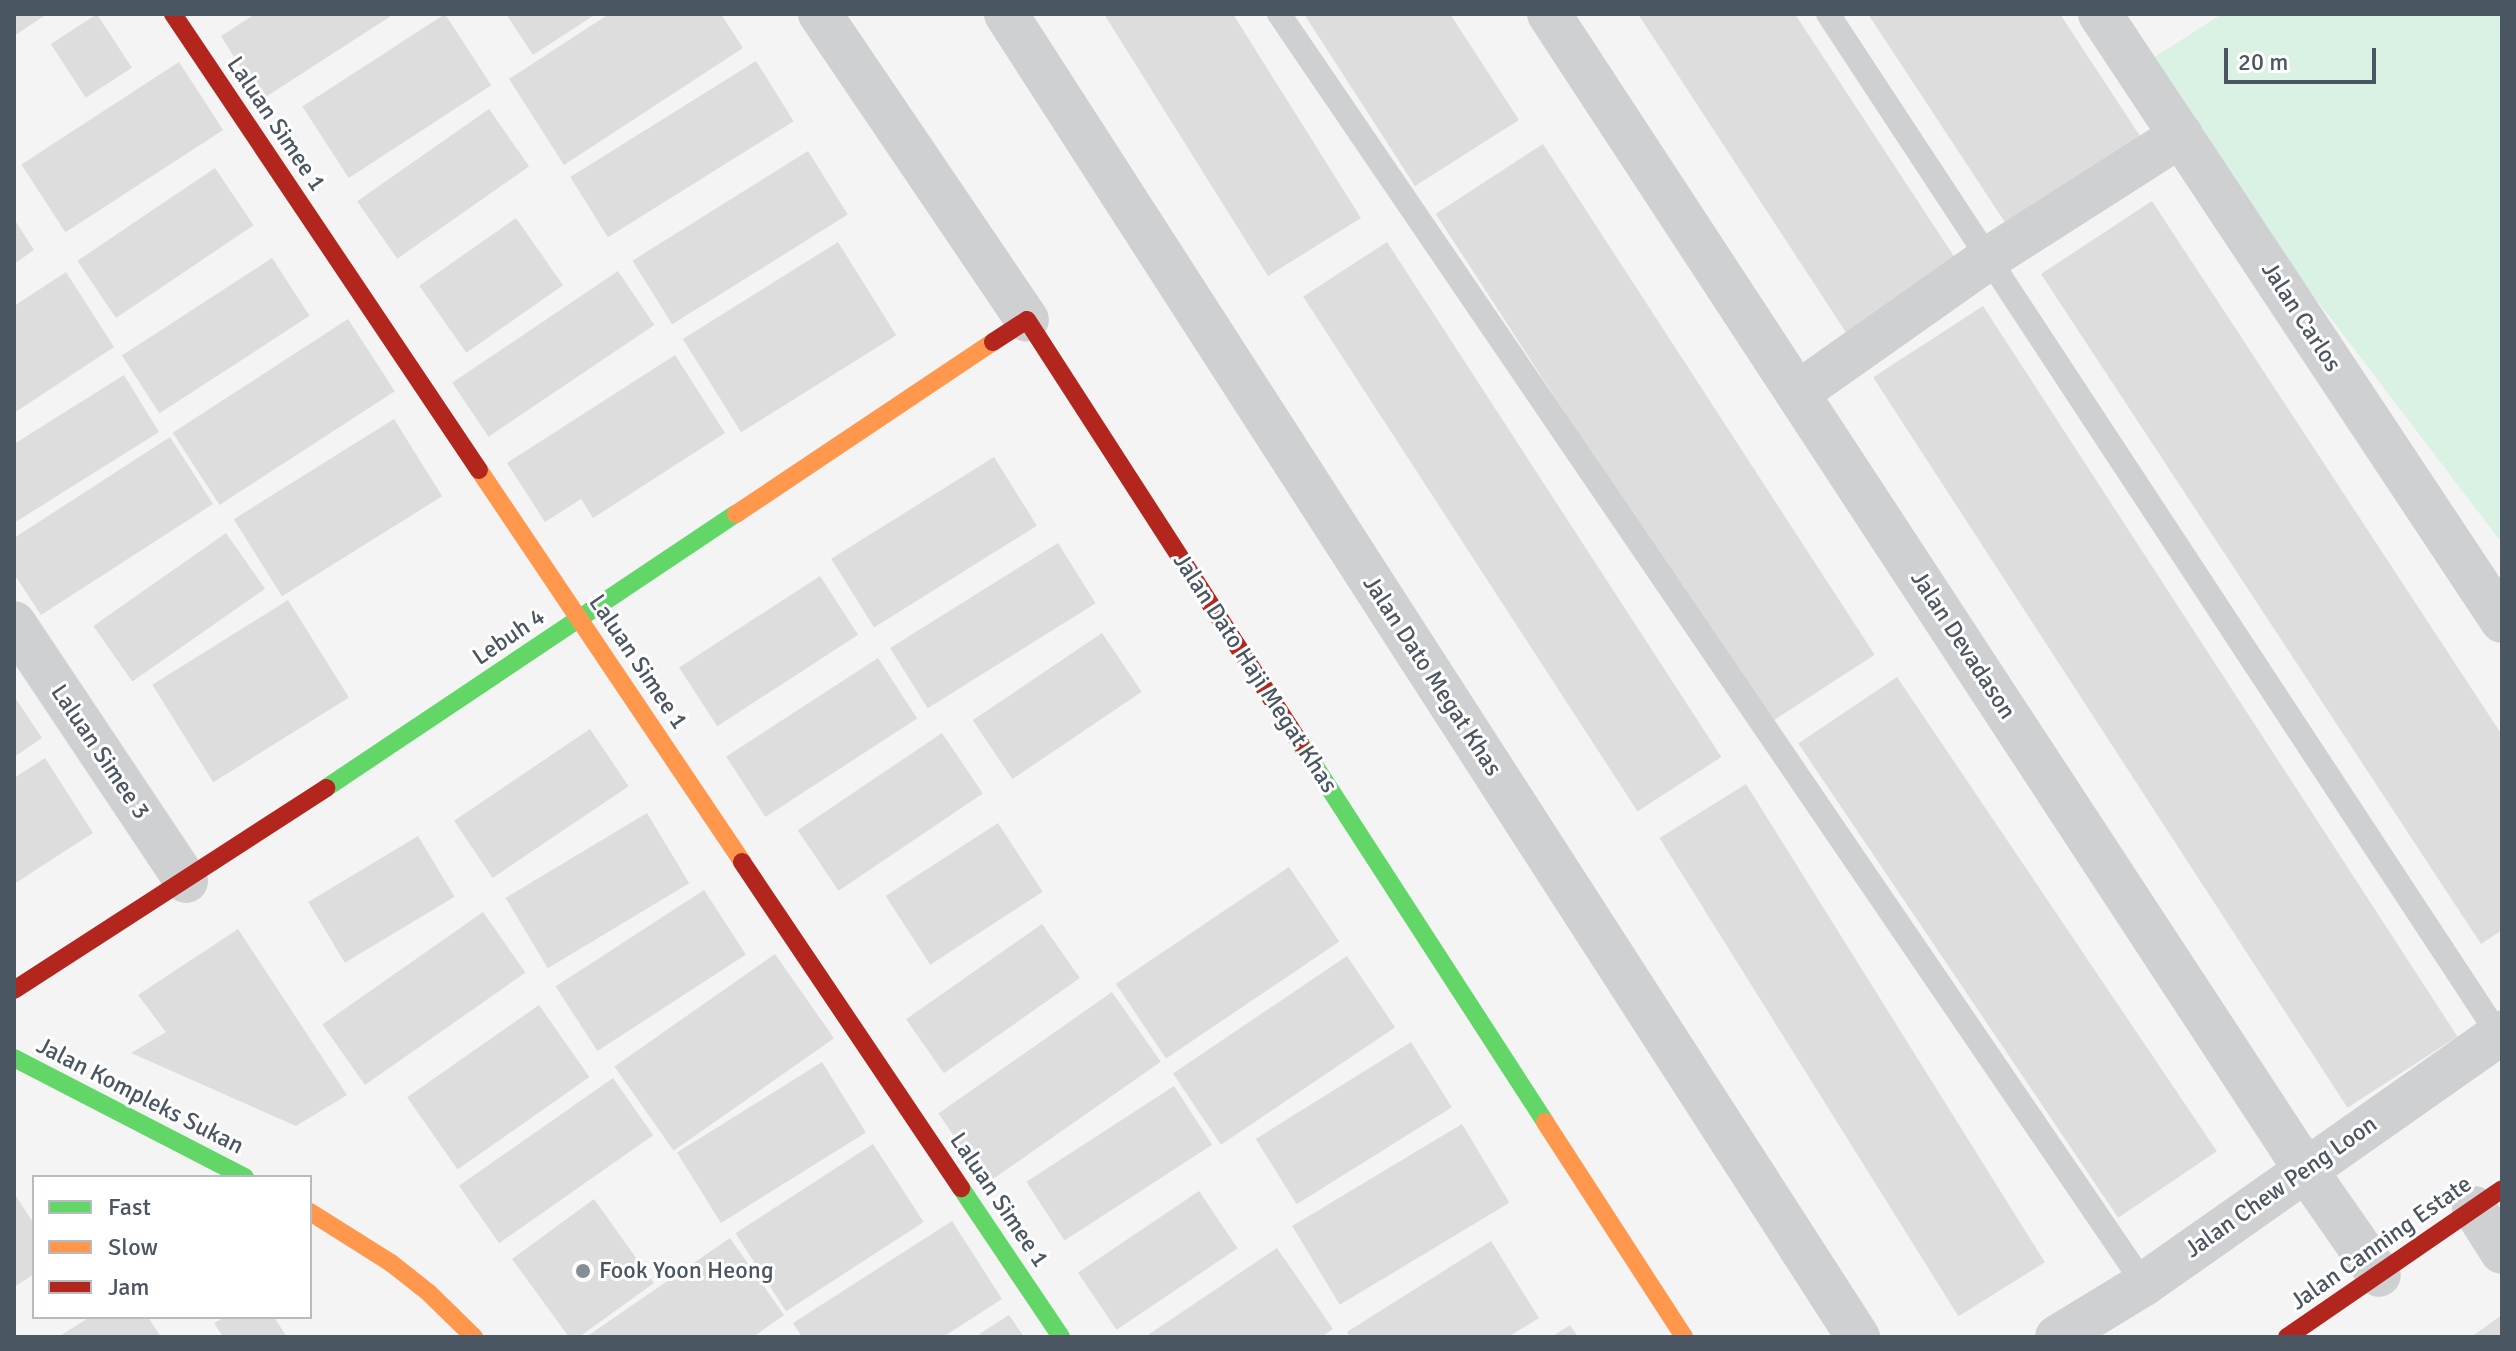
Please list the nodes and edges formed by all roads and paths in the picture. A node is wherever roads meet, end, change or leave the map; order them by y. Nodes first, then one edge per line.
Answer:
1 (173, 14) edge
2 (820, 14) edge
3 (1006, 14) edge
4 (1279, 14) edge
5 (1549, 14) edge
6 (1828, 14) edge
7 (2100, 14) edge
8 (2181, 135) junction
9 (1989, 258) junction
10 (1027, 320) junction
11 (1799, 392) junction
12 (581, 618) junction
13 (2502, 621) edge
14 (14, 623) edge
15 (186, 881) junction
16 (14, 990) edge
17 (2500, 1033) edge
18 (14, 1058) edge
19 (2305, 1169) junction
20 (241, 1175) edge
21 (2488, 1199) edge
22 (312, 1213) edge
23 (2502, 1252) edge
24 (2379, 1275) junction
25 (2144, 1284) junction
26 (474, 1337) edge
27 (1061, 1337) edge
28 (1684, 1337) edge
29 (1858, 1337) edge
30 (2057, 1337) edge
31 (2287, 1337) edge

1 - 12 street, Laluan Simee 1
2 - 10 street, Jalan Dato Haji Megat Khas
3 - 29 street, Jalan Dato Megat Khas
4 - 25 lane
5 - 11 street, Jalan Devadason
6 - 9 lane
7 - 8 street, Jalan Carlos
8 - 9 street
8 - 13 street, Jalan Carlos
9 - 11 street
9 - 17 lane
10 - 12 street, Lebuh 4
10 - 28 street, Jalan Dato Haji Megat Khas
11 - 19 street, Jalan Devadason
12 - 15 street, Lebuh 4
12 - 27 street, Laluan Simee 1
14 - 15 street, Laluan Simee 3
15 - 16 street, Lebuh 4
17 - 19 street, Jalan Chew Peng Loon
18 - 20 street, Jalan Kompleks Sukan
19 - 24 street, Jalan Devadason
19 - 25 street, Jalan Chew Peng Loon
21 - 23 street
21 - 24 street, Jalan Canning Estate
22 - 26 street
24 - 31 street, Jalan Canning Estate
25 - 30 street, Jalan Chew Peng Loon

